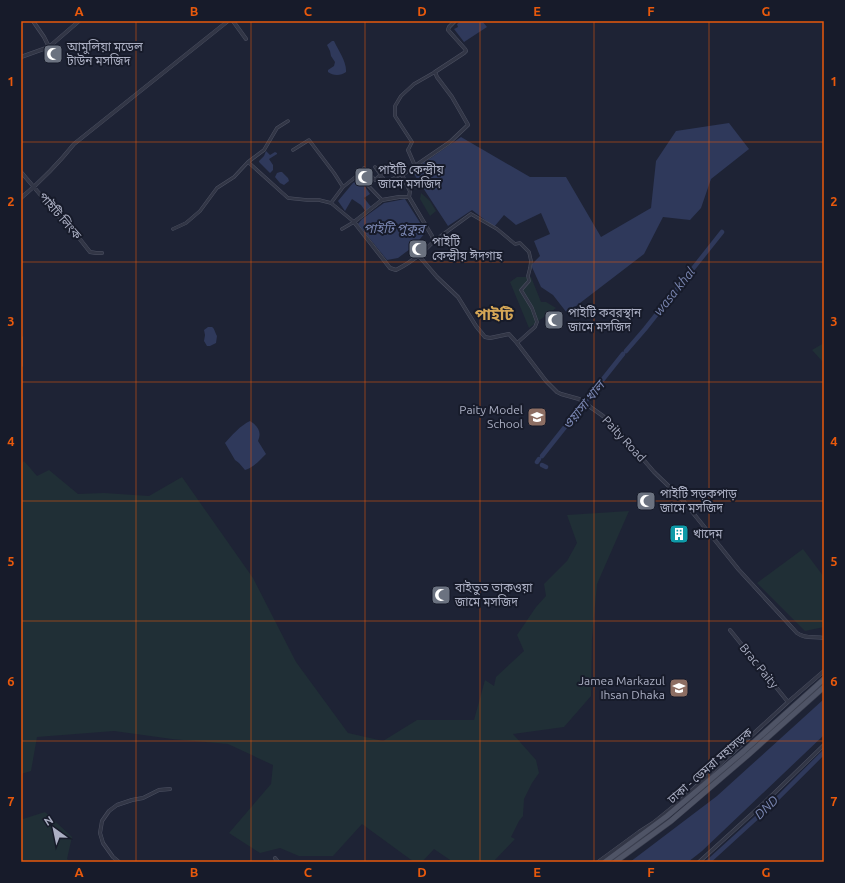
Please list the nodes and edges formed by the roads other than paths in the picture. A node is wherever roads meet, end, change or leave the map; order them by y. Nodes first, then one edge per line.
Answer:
1 (33, 21) edge
2 (79, 21) edge
3 (228, 21) edge
4 (233, 21) edge
5 (455, 21) edge
6 (246, 39) dead end
7 (49, 47) junction
8 (21, 57) edge
9 (435, 72) junction
10 (288, 121) dead end
11 (293, 150) dead end
12 (408, 150) joint
13 (248, 162) junction
14 (391, 162) dead end
15 (415, 166) junction
16 (375, 167) dead end
17 (21, 172) edge
18 (381, 174) junction
19 (358, 175) junction
20 (401, 175) junction
21 (35, 187) junction
22 (343, 187) junction
23 (409, 197) junction
24 (21, 198) edge
25 (382, 200) junction
26 (331, 203) junction
27 (354, 222) junction
28 (173, 229) dead end
29 (342, 229) dead end
30 (434, 241) junction
31 (102, 253) dead end
32 (420, 256) junction
33 (21, 338) edge
34 (517, 343) junction
35 (21, 365) edge
36 (730, 630) dead end
37 (824, 638) edge
38 (824, 671) edge
39 (824, 679) edge
40 (824, 687) edge
41 (788, 702) junction
42 (824, 746) edge
43 (170, 789) dead end
44 (275, 858) dead end
45 (119, 862) edge
46 (278, 862) edge
47 (598, 862) edge
48 (605, 862) edge
49 (615, 862) edge
50 (699, 862) edge

1 - 7 street
2 - 7 street
3 - 21 street
4 - 6 street
5 - 9 street
7 - 8 street
9 - 12 street
9 - 15 street
10 - 13 street
11 - 22 street
12 - 15 street
13 - 26 street
13 - 28 street
14 - 20 street
15 - 20 street
16 - 18 street
17 - 21 street, পাইটি লিংক
18 - 19 street
18 - 20 street
19 - 22 street
19 - 25 street
20 - 23 street
21 - 24 street
21 - 31 street, পাইটি লিংক
22 - 26 street
23 - 25 street
23 - 30 street
25 - 27 street
26 - 27 street
27 - 29 street
27 - 32 street
30 - 32 street
30 - 34 street
32 - 34 street, Paity Road
33 - 35 street
34 - 37 street, Paity Road
36 - 41 street, Brac Paity
38 - 41 street
39 - 48 main road, ঢাকা - ডেমরা মহাসড়ক
40 - 49 main road, ঢাকা - ডেমরা মহাসড়ক
41 - 47 street
42 - 50 street
43 - 45 street
44 - 46 street

